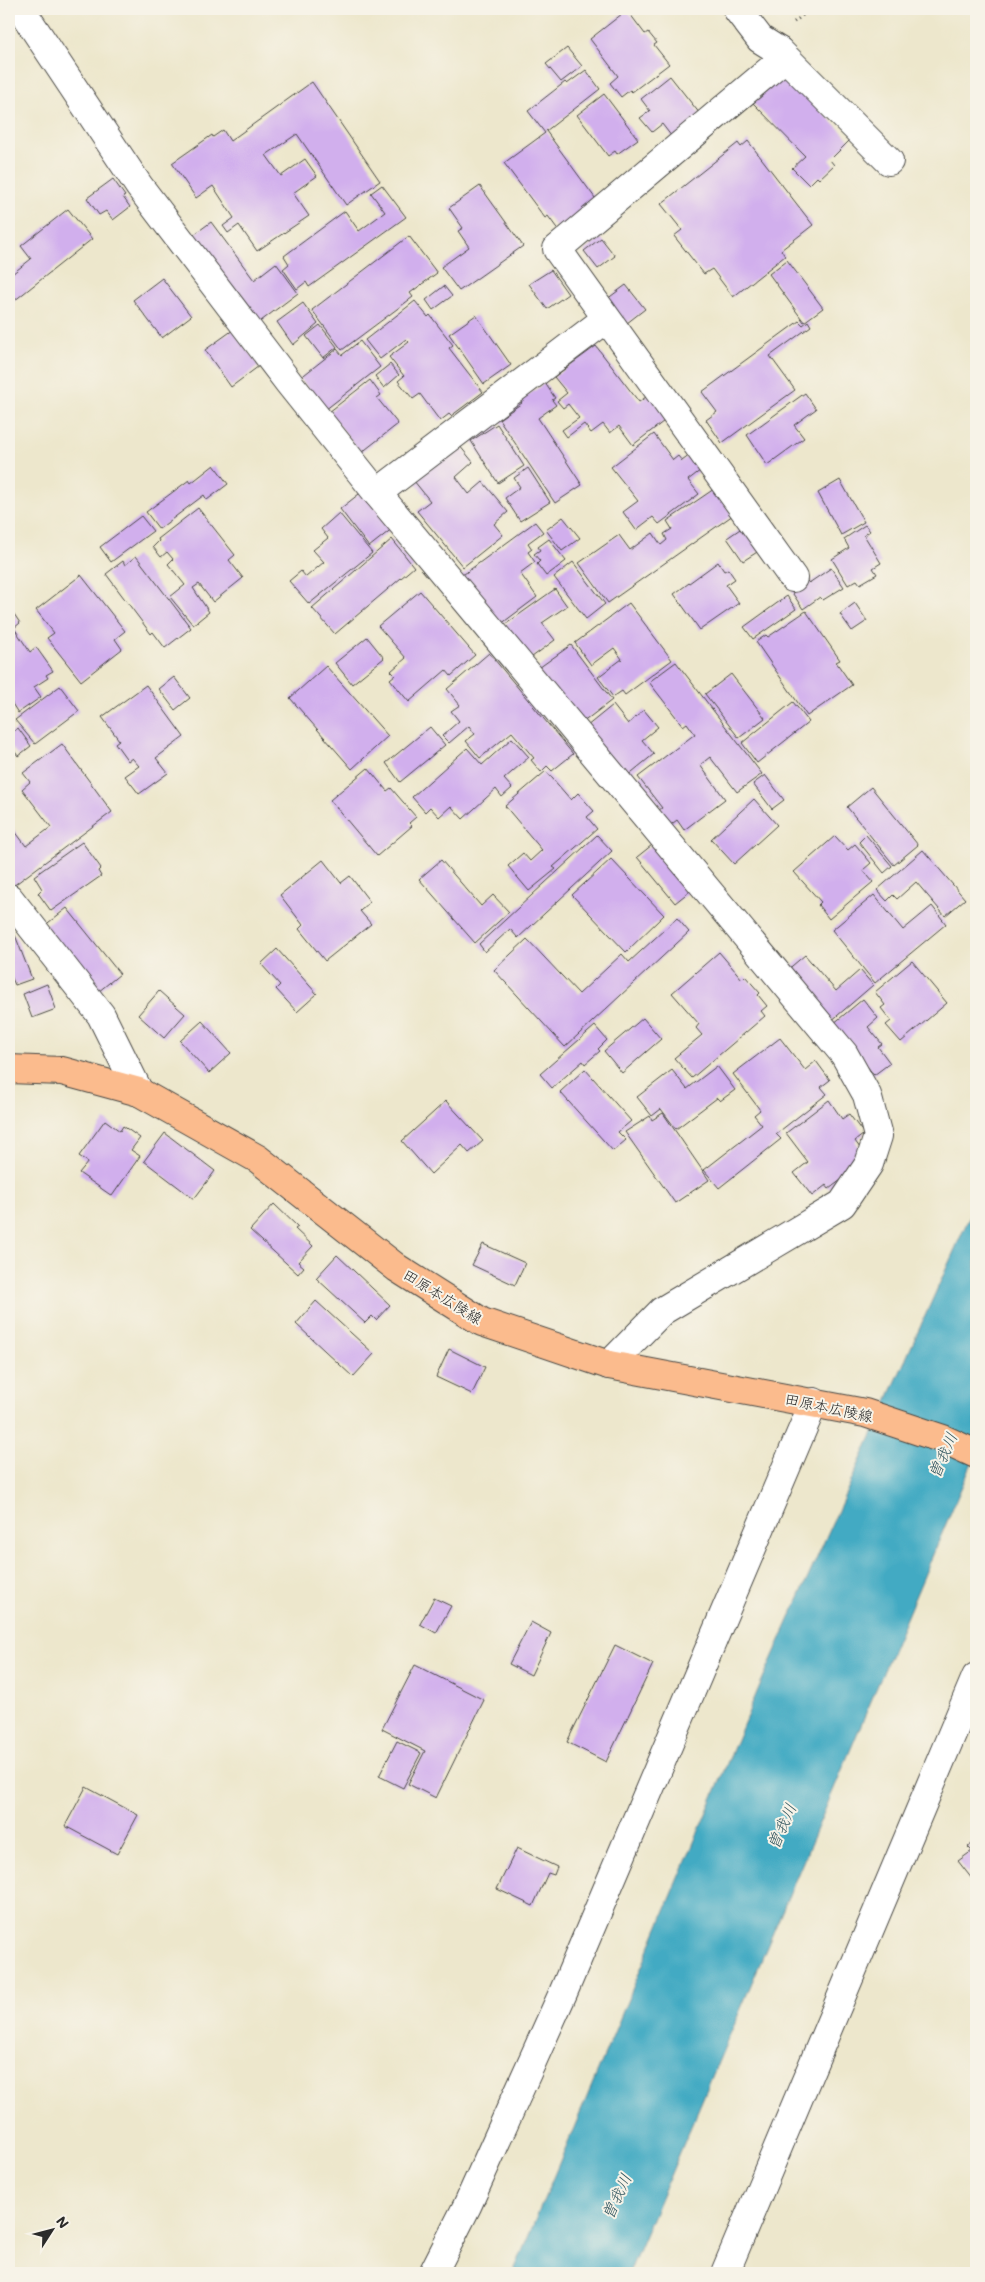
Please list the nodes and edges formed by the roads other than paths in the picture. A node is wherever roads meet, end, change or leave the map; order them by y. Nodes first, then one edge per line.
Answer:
1 (21, 9) edge
2 (736, 9) edge
3 (779, 51) junction
4 (889, 161) dead end
5 (606, 319) junction
6 (377, 493) junction
7 (793, 578) dead end
8 (9, 898) edge
9 (9, 1069) edge
10 (139, 1092) junction
11 (609, 1365) junction
12 (814, 1402) junction
13 (976, 1454) edge
14 (976, 1677) edge
15 (433, 2273) edge
16 (725, 2273) edge

1 - 6 street
2 - 3 street
3 - 4 street
3 - 5 street
5 - 6 street
5 - 7 street
6 - 11 street
8 - 10 street
9 - 10 main road, 田原本広陵線
10 - 11 main road, 田原本広陵線
11 - 12 main road, 田原本広陵線
12 - 13 main road, 田原本広陵線
12 - 15 street
14 - 16 street

